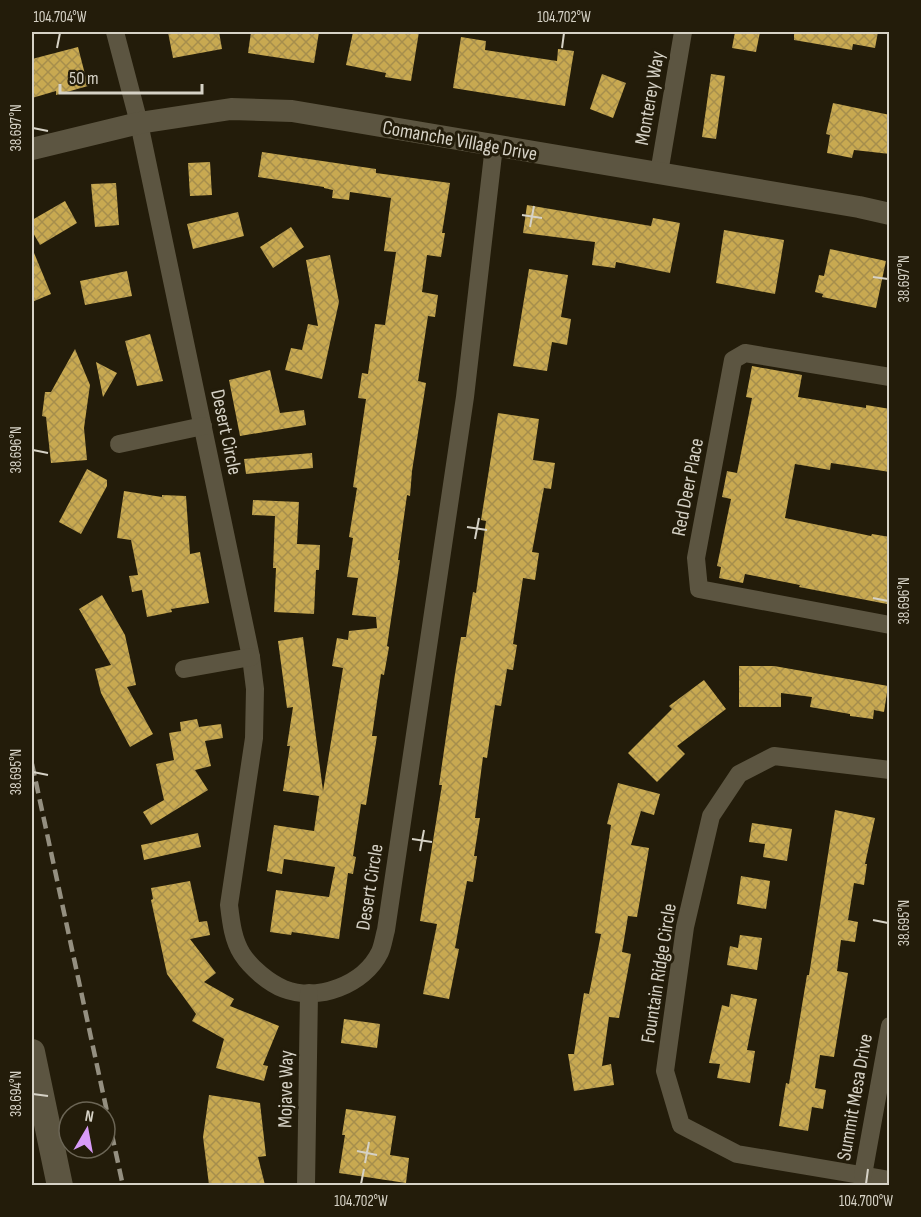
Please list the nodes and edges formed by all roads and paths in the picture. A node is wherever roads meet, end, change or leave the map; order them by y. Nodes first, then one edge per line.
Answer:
1 (115, 32) edge
2 (683, 32) edge
3 (140, 123) junction
4 (494, 146) junction
5 (32, 148) edge
6 (659, 173) junction
7 (890, 214) edge
8 (890, 376) edge
9 (203, 426) junction
10 (119, 444) dead end
11 (890, 625) edge
12 (251, 657) junction
13 (184, 669) dead end
14 (890, 770) edge
15 (309, 993) junction
16 (890, 1026) edge
17 (32, 1052) edge
18 (863, 1175) junction
19 (890, 1180) edge
20 (60, 1185) edge
21 (306, 1185) edge

1 - 3 street, Desert Circle
2 - 6 street, Monterey Way
3 - 4 street, Comanche Village Drive
3 - 5 street, Comanche Village Drive
3 - 9 street, Desert Circle
4 - 6 street, Comanche Village Drive
4 - 15 street, Desert Circle
6 - 7 street, Comanche Village Drive
8 - 11 street, Red Deer Place
9 - 10 street
9 - 12 street, Desert Circle
12 - 13 street
12 - 15 street, Desert Circle
14 - 18 street, Fountain Ridge Circle
15 - 21 street, Mojave Way
16 - 18 street, Summit Mesa Drive
17 - 20 main road
18 - 19 street, Fountain Ridge Circle

